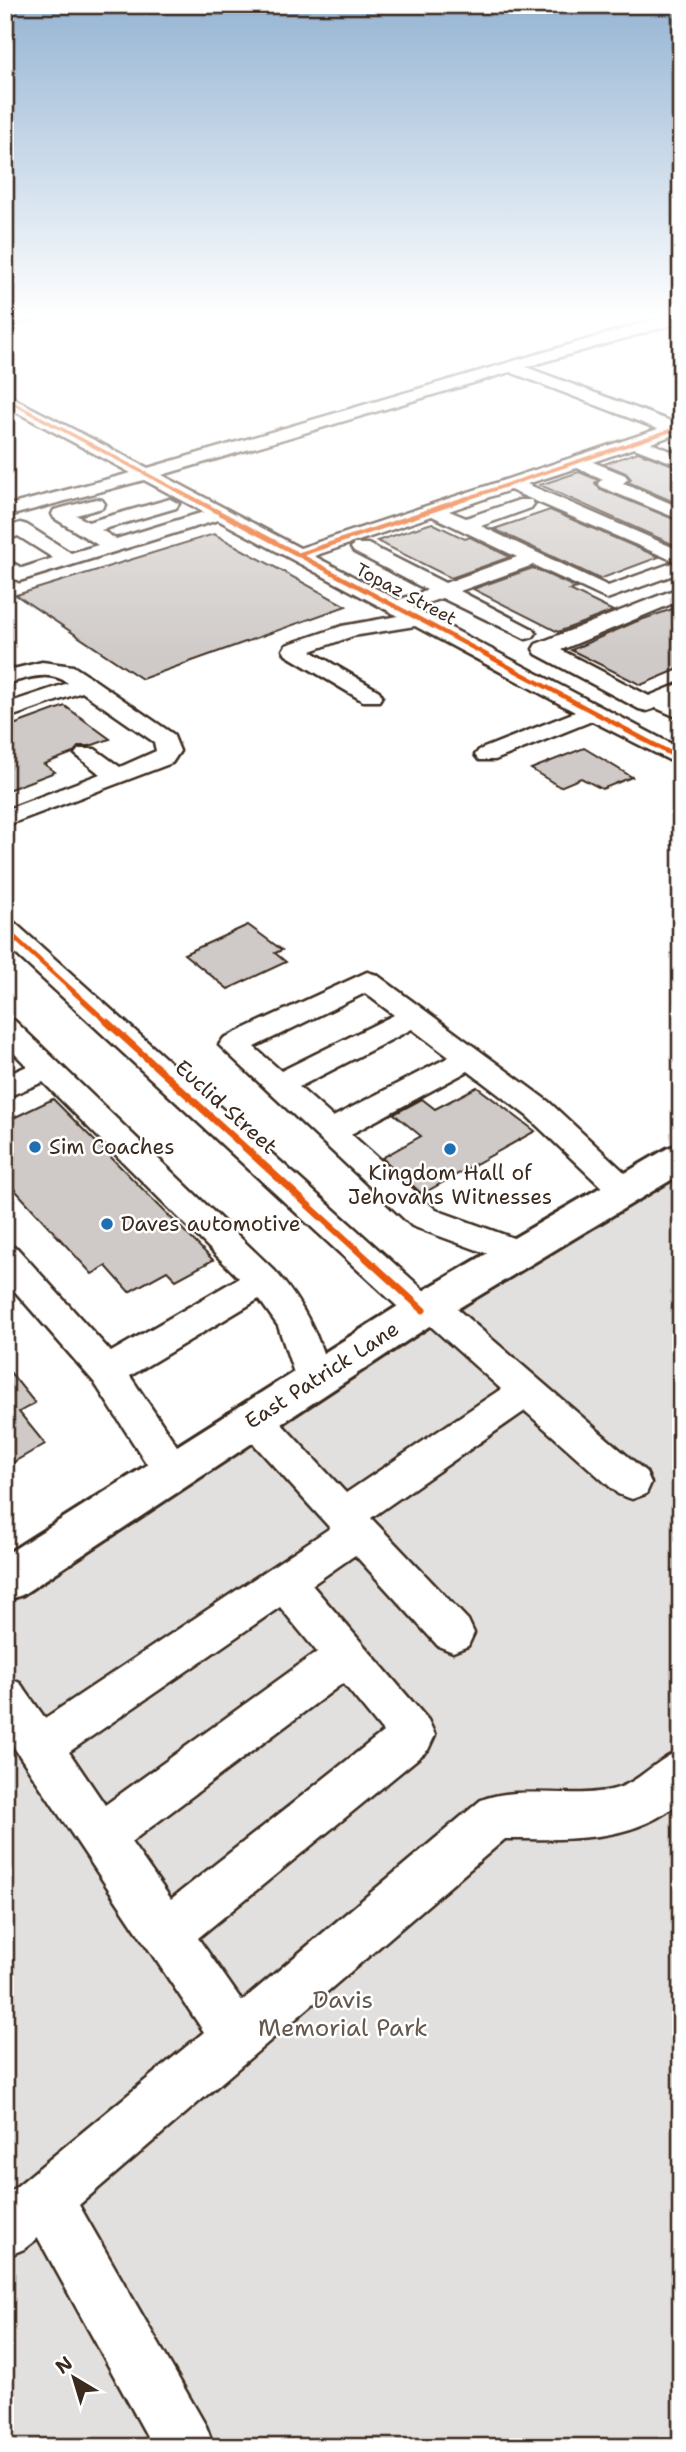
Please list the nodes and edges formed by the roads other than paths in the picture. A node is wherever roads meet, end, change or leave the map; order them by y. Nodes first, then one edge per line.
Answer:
1 (58, 430) edge
2 (311, 430) edge
3 (678, 431) edge
4 (636, 443) junction
5 (681, 461) edge
6 (578, 462) junction
7 (619, 479) junction
8 (144, 482) junction
9 (511, 484) junction
10 (681, 497) edge
11 (170, 504) dead end
12 (525, 504) dead end
13 (433, 510) junction
14 (5, 512) edge
15 (220, 513) junction
16 (681, 515) edge
17 (465, 525) junction
18 (86, 529) junction
19 (5, 534) edge
20 (114, 546) junction
21 (361, 548) dead end
22 (299, 555) junction
23 (534, 558) junction
24 (69, 559) junction
25 (676, 563) edge
26 (5, 565) edge
27 (444, 590) junction
28 (681, 593) edge
29 (397, 607) junction
30 (420, 619) junction
31 (526, 633) dead end
32 (5, 678) edge
33 (85, 684) junction
34 (681, 690) edge
35 (371, 696) dead end
36 (652, 702) junction
37 (5, 712) edge
38 (681, 712) edge
39 (602, 717) junction
40 (87, 754) dead end
41 (487, 755) dead end
42 (681, 759) edge
43 (118, 776) junction
44 (5, 819) edge
45 (5, 929) edge
46 (414, 1016) junction
47 (5, 1027) edge
48 (470, 1058) junction
49 (47, 1068) junction
50 (279, 1085) junction
51 (5, 1088) edge
52 (330, 1132) junction
53 (676, 1165) edge
54 (624, 1190) junction
55 (518, 1253) junction
56 (5, 1257) edge
57 (263, 1280) junction
58 (427, 1308) junction
59 (107, 1372) junction
60 (313, 1381) junction
61 (527, 1391) junction
62 (254, 1419) junction
63 (173, 1472) junction
64 (632, 1483) dead end
65 (351, 1524) junction
66 (5, 1580) edge
67 (284, 1582) junction
68 (453, 1633) dead end
69 (346, 1656) junction
70 (5, 1697) edge
71 (39, 1747) junction
72 (681, 1771) edge
73 (100, 1836) junction
74 (166, 1933) junction
75 (237, 2037) junction
76 (26, 2214) edge
77 (185, 2447) edge

1 - 8 street, Topaz Street
2 - 8 street
3 - 4 street
4 - 5 street
4 - 6 street
6 - 7 street
6 - 9 street
7 - 10 street
7 - 16 street
8 - 14 street
8 - 15 street, Topaz Street
8 - 18 street
9 - 13 street
9 - 25 street
11 - 18 street
12 - 17 street
13 - 17 street
13 - 22 street
15 - 20 street
15 - 22 street, Topaz Street
17 - 23 street
18 - 20 street
19 - 24 street
20 - 24 street
21 - 27 street
22 - 29 street, Topaz Street
23 - 25 street
23 - 27 street
24 - 26 street
27 - 29 street
27 - 31 street
28 - 36 street
29 - 30 street, Topaz Street
30 - 35 street
30 - 39 street, Topaz Street
32 - 33 street
33 - 37 street
33 - 43 street
34 - 36 street
36 - 38 street
36 - 39 street
39 - 41 street
39 - 42 street, Topaz Street
40 - 43 street
43 - 44 street
45 - 58 street, Euclid Street
46 - 48 street
46 - 50 street
46 - 50 street
47 - 49 street
48 - 52 street
48 - 54 street
49 - 51 street
49 - 57 street
50 - 52 street
52 - 55 street
53 - 54 main road, East Patrick Lane
54 - 55 main road, East Patrick Lane
55 - 58 main road, East Patrick Lane
56 - 59 street
57 - 59 street
57 - 60 street
58 - 60 main road, East Patrick Lane
58 - 61 street
59 - 63 street
60 - 62 main road, East Patrick Lane
61 - 64 street
61 - 65 street
62 - 63 main road, East Patrick Lane
62 - 65 street
63 - 66 main road, East Patrick Lane
65 - 67 street
65 - 68 street
67 - 69 street
67 - 71 street
69 - 73 street
69 - 74 street
70 - 71 street
71 - 73 street
72 - 75 street
73 - 74 street
74 - 75 street
75 - 76 street
76 - 77 street

